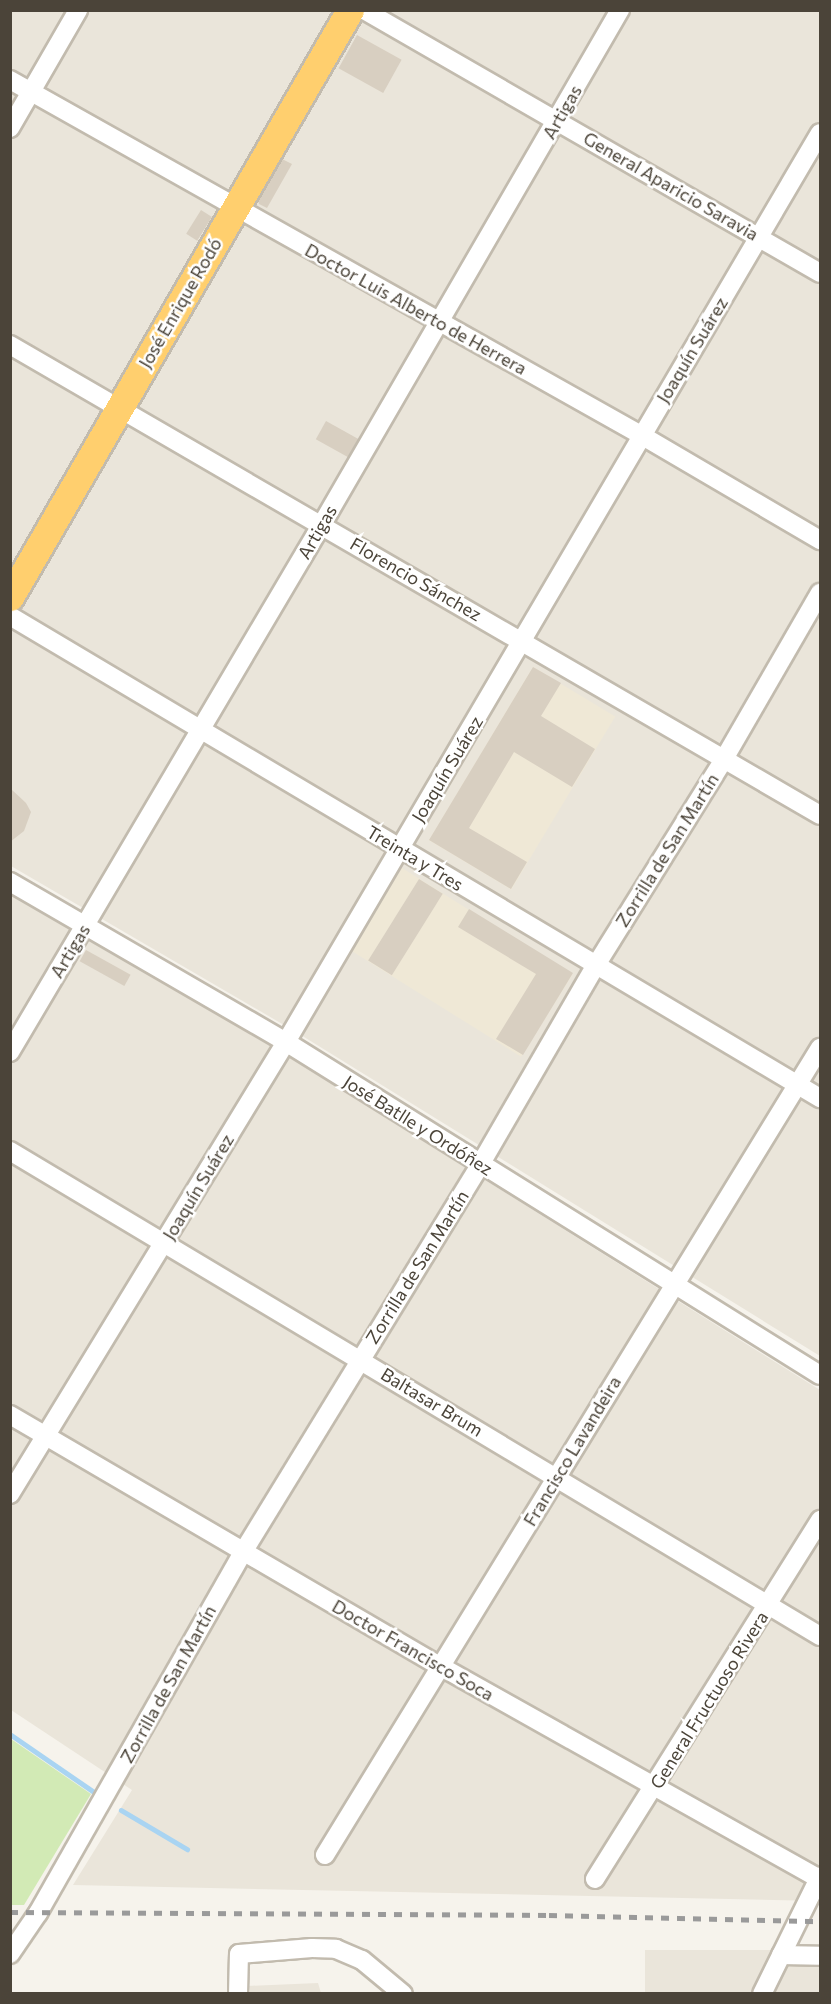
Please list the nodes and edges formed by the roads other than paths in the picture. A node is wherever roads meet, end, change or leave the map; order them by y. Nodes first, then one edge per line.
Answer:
1 (78, 10) edge
2 (350, 10) edge
3 (364, 10) edge
4 (620, 10) edge
5 (10, 80) edge
6 (31, 92) junction
7 (557, 121) junction
8 (10, 128) edge
9 (820, 133) edge
10 (235, 207) junction
11 (759, 238) junction
12 (820, 273) edge
13 (438, 322) junction
14 (10, 345) edge
15 (120, 409) junction
16 (641, 435) junction
17 (322, 524) junction
18 (820, 540) edge
19 (820, 593) edge
20 (10, 597) edge
21 (10, 616) edge
22 (523, 641) junction
23 (201, 729) junction
24 (724, 759) junction
25 (820, 815) edge
26 (400, 849) junction
27 (10, 882) edge
28 (85, 927) junction
29 (596, 965) junction
30 (286, 1042) junction
31 (820, 1048) edge
32 (10, 1052) edge
33 (798, 1084) junction
34 (820, 1098) edge
35 (10, 1151) edge
36 (480, 1165) junction
37 (164, 1243) junction
38 (673, 1284) junction
39 (361, 1359) junction
40 (820, 1375) edge
41 (10, 1415) edge
42 (46, 1436) junction
43 (556, 1476) junction
44 (10, 1494) edge
45 (820, 1520) edge
46 (243, 1552) junction
47 (768, 1605) junction
48 (820, 1636) edge
49 (440, 1665) junction
50 (655, 1788) junction
51 (325, 1855) dead end
52 (820, 1878) edge
53 (595, 1879) dead end
54 (10, 1954) edge
55 (781, 1955) junction
56 (820, 1956) edge
57 (238, 1994) edge
58 (403, 1994) edge
59 (762, 1994) edge

1 - 6 street
2 - 10 highway, José Enrique Rodó
3 - 7 street, General Aparicio Saravia
4 - 7 street, Artigas
5 - 6 street, Doctor Luis Alberto de Herrera
6 - 8 street
6 - 10 street, Doctor Luis Alberto de Herrera
7 - 11 street, General Aparicio Saravia
7 - 13 street, Artigas
9 - 11 street, Joaquín Suárez
10 - 13 street, Doctor Luis Alberto de Herrera
10 - 15 highway, José Enrique Rodó
11 - 12 street, General Aparicio Saravia
11 - 16 street, Joaquín Suárez
13 - 16 street, Doctor Luis Alberto de Herrera
13 - 17 street, Artigas
14 - 15 street, Florencio Sánchez
15 - 17 street, Florencio Sánchez
15 - 20 highway, José Enrique Rodó
16 - 18 street, Doctor Luis Alberto de Herrera
16 - 22 street, Joaquín Suárez
17 - 22 street, Florencio Sánchez
17 - 23 street, Artigas
19 - 24 street, Zorrilla de San Martín
21 - 23 street, Treinta y Tres
22 - 24 street, Florencio Sánchez
22 - 26 street, Joaquín Suárez
23 - 26 street, Treinta y Tres
23 - 28 street, Artigas
24 - 25 street, Florencio Sánchez
24 - 29 street, Zorrilla de San Martín
26 - 29 street, Treinta y Tres
26 - 30 street, Joaquín Suárez
27 - 28 street, José Batlle y Ordóñez
28 - 30 street, José Batlle y Ordóñez
28 - 32 street, Artigas
29 - 33 street, Treinta y Tres
29 - 36 street, Zorrilla de San Martín
30 - 36 street, José Batlle y Ordóñez
30 - 37 street, Joaquín Suárez
31 - 33 street, Francisco Lavandeira
33 - 34 street, Treinta y Tres
33 - 38 street, Francisco Lavandeira
35 - 37 street, Baltasar Brum
36 - 38 street, José Batlle y Ordóñez
36 - 39 street, Zorrilla de San Martín
37 - 39 street, Baltasar Brum
37 - 42 street, Joaquín Suárez
38 - 40 street, José Batlle y Ordóñez
38 - 43 street, Francisco Lavandeira
39 - 43 street, Baltasar Brum
39 - 46 street, Zorrilla de San Martín
41 - 42 street, Doctor Francisco Soca
42 - 44 street, Joaquín Suárez
42 - 46 street, Doctor Francisco Soca
43 - 47 street, Baltasar Brum
43 - 49 street, Francisco Lavandeira
45 - 47 street, General Fructuoso Rivera
46 - 49 street, Doctor Francisco Soca
46 - 54 street, Zorrilla de San Martín
47 - 48 street, Baltasar Brum
47 - 50 street, General Fructuoso Rivera
49 - 50 street, Doctor Francisco Soca
49 - 51 street, Francisco Lavandeira
50 - 52 street, Doctor Francisco Soca
50 - 53 street, General Fructuoso Rivera
52 - 55 street
55 - 56 street
55 - 59 street
57 - 58 street

